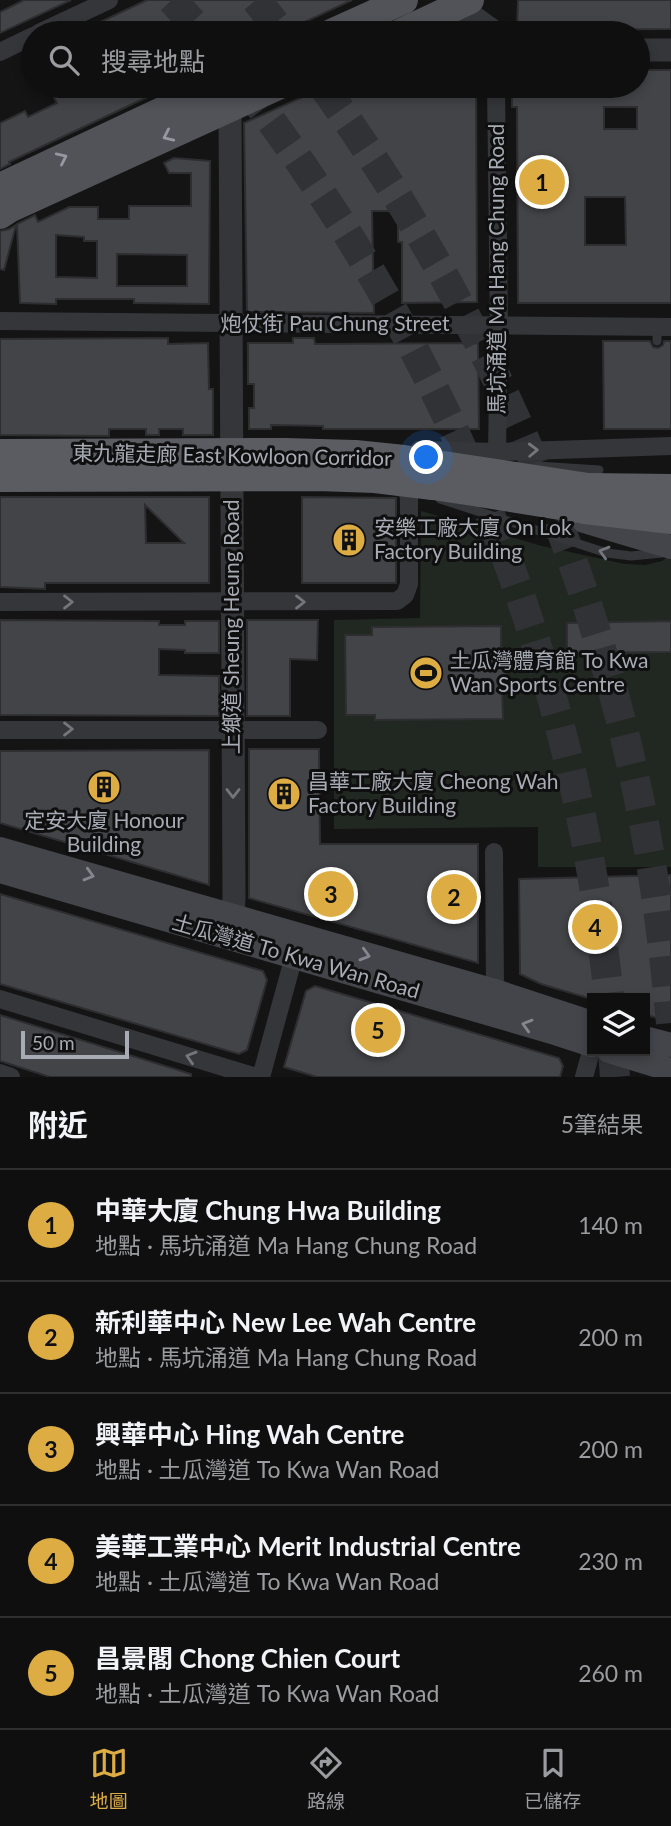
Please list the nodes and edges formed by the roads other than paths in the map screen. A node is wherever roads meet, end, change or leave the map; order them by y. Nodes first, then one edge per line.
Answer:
1 (109, 0) edge
2 (404, 0) edge
3 (450, 4) edge
4 (64, 21) edge
5 (358, 21) edge
6 (421, 21) edge
7 (462, 21) edge
8 (477, 21) edge
9 (21, 42) edge
10 (650, 50) edge
11 (671, 50) edge
12 (0, 52) edge
13 (221, 98) edge
14 (221, 98) edge
15 (223, 98) edge
16 (496, 98) edge
17 (0, 187) edge
18 (0, 215) edge
19 (0, 321) edge
20 (231, 324) junction
21 (499, 325) junction
22 (662, 332) edge
23 (0, 445) edge
24 (231, 445) junction
25 (671, 446) edge
26 (416, 450) junction
27 (0, 454) edge
28 (495, 458) junction
29 (533, 466) dead end
30 (0, 479) edge
31 (232, 481) junction
32 (671, 489) edge
33 (589, 497) junction
34 (671, 499) edge
35 (671, 519) edge
36 (671, 550) edge
37 (232, 602) junction
38 (0, 603) edge
39 (233, 729) junction
40 (0, 730) edge
41 (318, 730) dead end
42 (0, 849) edge
43 (494, 852) dead end
44 (0, 872) edge
45 (231, 927) junction
46 (297, 946) junction
47 (495, 991) junction
48 (0, 999) edge
49 (587, 1021) edge
50 (650, 1039) edge
51 (587, 1045) edge
52 (671, 1045) edge
53 (590, 1056) edge
54 (625, 1056) edge
55 (671, 1070) edge
56 (0, 1073) edge
57 (11, 1077) edge
58 (258, 1077) edge
59 (584, 1077) edge

1 - 4 street
2 - 5 main road
3 - 6 main road
3 - 7 street
3 - 8 street
9 - 12 street
10 - 11 street
17 -> 13 main road
14 -> 18 main road
15 - 20 street, 上鄉道 Sheung Heung Road
16 - 21 street, 馬坑涌道 Ma Hang Chung Road
19 - 20 street, 炮仗街 Pau Chung Street
20 - 21 street, 炮仗街 Pau Chung Street
20 - 24 street, 上鄉道 Sheung Heung Road
21 - 22 street, 炮仗街 Pau Chung Street
21 - 28 street, 馬坑涌道 Ma Hang Chung Road
23 - 24 street
24 - 26 street
24 - 31 street, 上鄉道 Sheung Heung Road
28 -> 25 street
26 - 28 street
36 -> 26 lane
27 - 33 highway, 東九龍走廊 East Kowloon Corridor, bridge
29 - 33 lane
30 - 31 street
30 - 33 highway, 東九龍走廊 East Kowloon Corridor, bridge
31 - 37 street, 上鄉道 Sheung Heung Road
37 -> 31 street
32 - 33 highway
33 - 34 highway, 東九龍走廊 East Kowloon Corridor
33 - 35 highway, 東九龍走廊 East Kowloon Corridor
33 - 36 main road
38 -> 37 street
37 - 39 street, 上鄉道 Sheung Heung Road
40 -> 39 street
39 - 41 street
39 -> 45 street, 上鄉道 Sheung Heung Road
42 -> 45 main road, 土瓜灣道 To Kwa Wan Road
43 - 47 street
44 - 45 main road, 土瓜灣道 To Kwa Wan Road
45 - 46 main road, 土瓜灣道 To Kwa Wan Road
46 -> 47 main road, 土瓜灣道 To Kwa Wan Road
51 -> 46 main road, 土瓜灣道 To Kwa Wan Road
46 - 58 street
47 - 49 main road, 土瓜灣道 To Kwa Wan Road
58 -> 48 street
50 - 52 main road
53 - 59 street
54 - 55 main road
56 - 57 street

